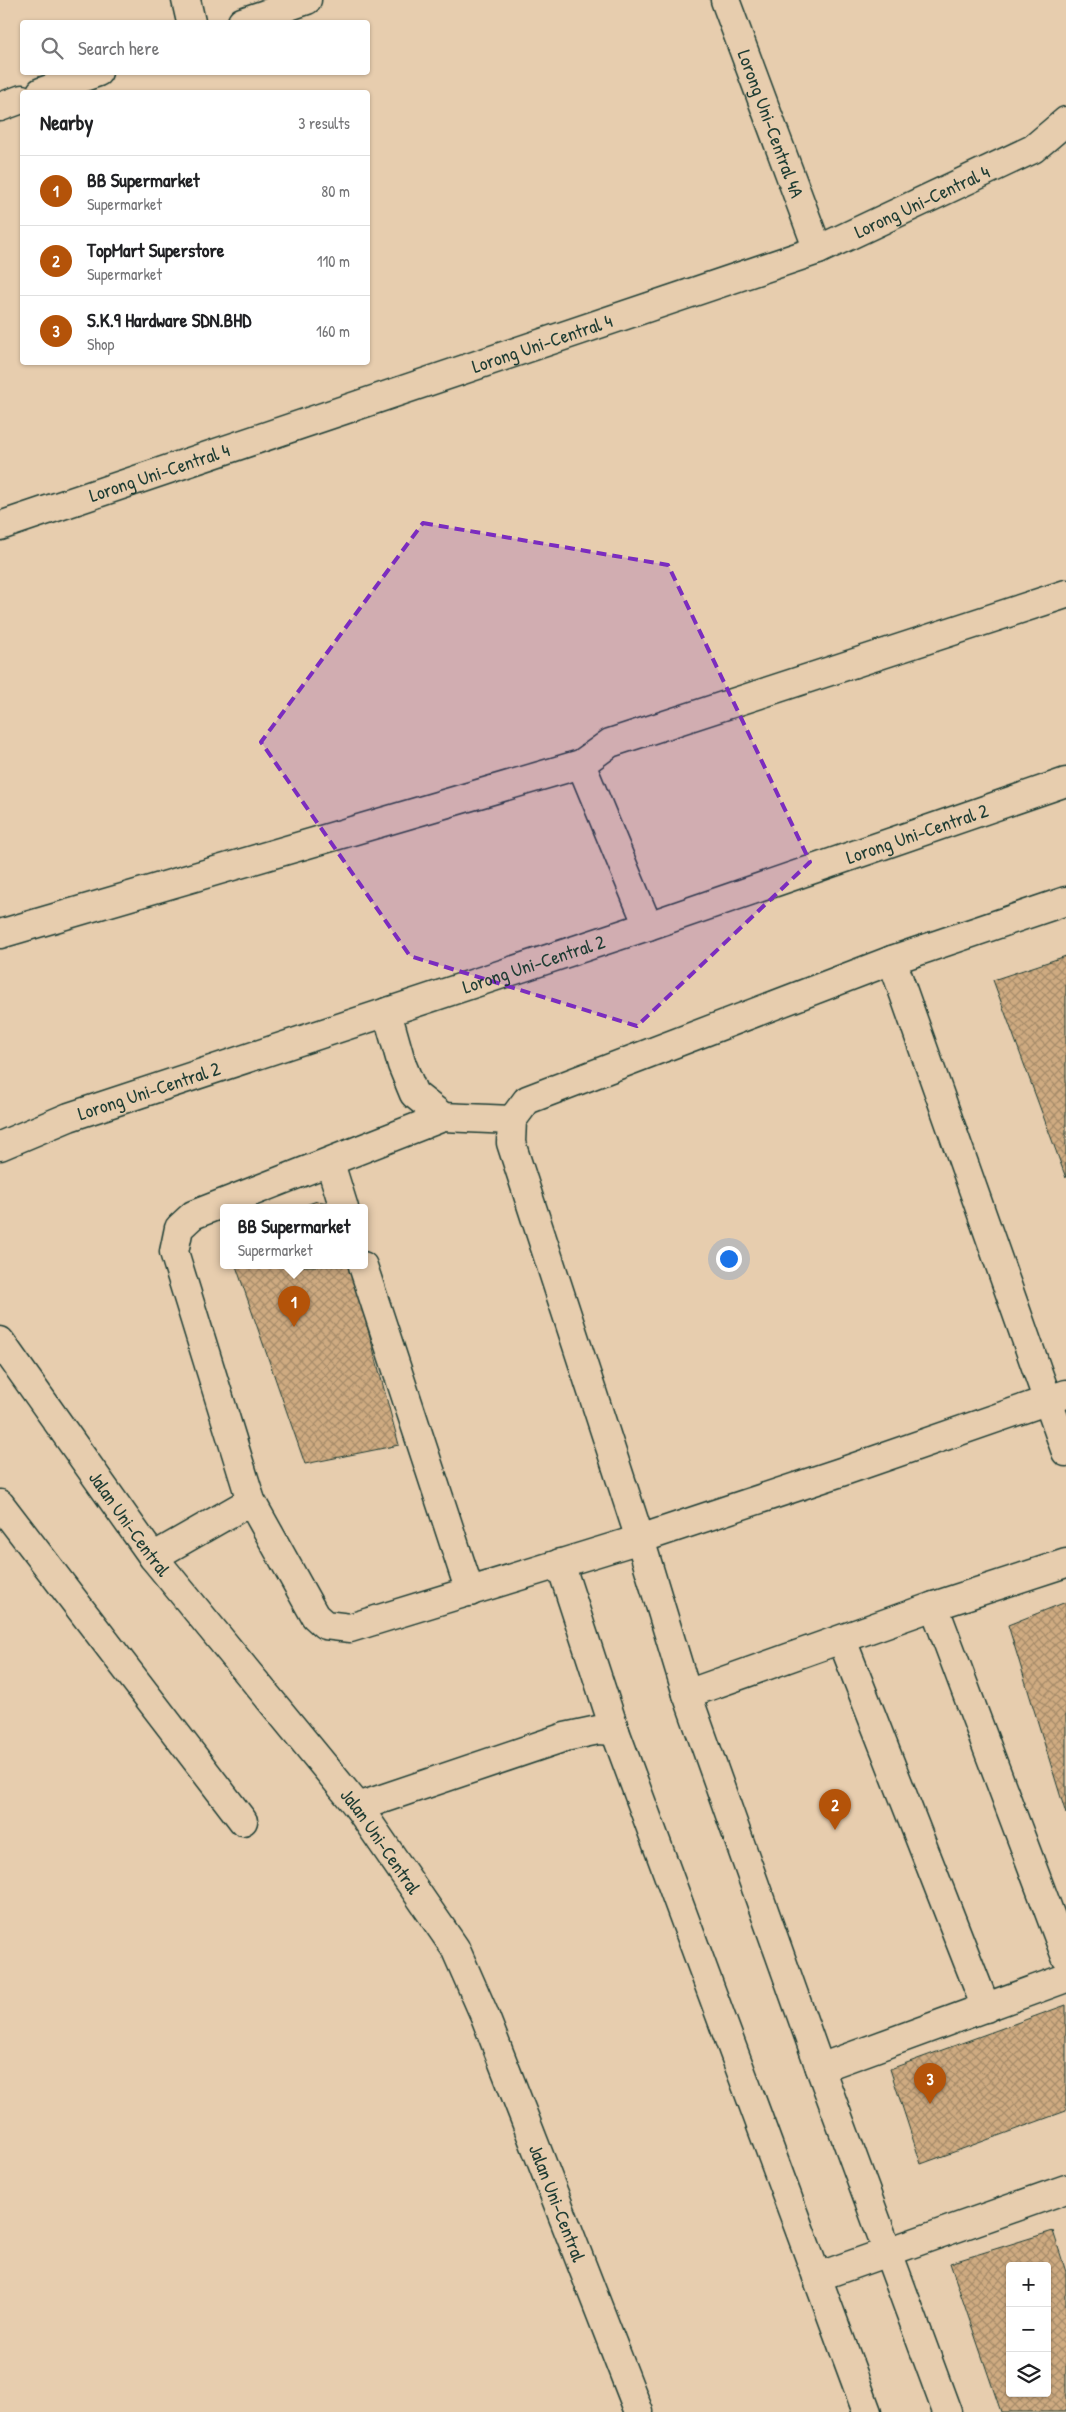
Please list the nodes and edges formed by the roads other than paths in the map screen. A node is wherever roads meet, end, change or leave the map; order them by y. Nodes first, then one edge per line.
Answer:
1 (186, 0) edge
2 (306, 0) edge
3 (724, 0) edge
4 (190, 20) edge
5 (248, 20) edge
6 (89, 75) edge
7 (47, 90) edge
8 (20, 100) edge
9 (0, 107) edge
10 (1066, 121) edge
11 (818, 250) junction
12 (0, 526) edge
13 (1066, 594) edge
14 (582, 764) junction
15 (1066, 782) edge
16 (1066, 901) edge
17 (648, 926) junction
18 (0, 934) edge
19 (892, 960) junction
20 (388, 1012) junction
21 (443, 1117) junction
22 (512, 1120) junction
23 (0, 1146) edge
24 (330, 1163) junction
25 (223, 1204) edge
26 (343, 1204) edge
27 (220, 1205) edge
28 (364, 1269) edge
29 (0, 1341) edge
30 (1057, 1398) edge
31 (1066, 1452) edge
32 (251, 1502) junction
33 (0, 1504) edge
34 (640, 1539) junction
35 (153, 1556) junction
36 (1066, 1562) edge
37 (560, 1563) junction
38 (470, 1592) junction
39 (934, 1606) junction
40 (842, 1640) junction
41 (687, 1694) junction
42 (615, 1731) junction
43 (358, 1807) junction
44 (244, 1821) dead end
45 (1066, 1957) edge
46 (1066, 1978) edge
47 (986, 2008) junction
48 (820, 2068) junction
49 (1066, 2190) edge
50 (888, 2251) junction
51 (817, 2277) junction
52 (638, 2412) edge
53 (867, 2412) edge
54 (947, 2412) edge

1 - 4 street
2 - 5 street
3 - 11 street, Lorong Uni-Central 4A
6 - 7 street
8 - 9 street
10 - 11 street, Lorong Uni-Central 4
11 - 12 street, Lorong Uni-Central 4
13 - 14 street
14 - 17 street
14 - 18 street
15 - 17 street, Lorong Uni-Central 2
16 - 19 street
17 - 20 street, Lorong Uni-Central 2
19 - 22 street
19 - 30 street
20 - 21 street
20 - 23 street, Lorong Uni-Central 2
21 - 22 street
21 - 24 street
22 - 34 street
24 - 25 street
24 - 26 street
27 - 32 street
28 - 38 street
29 - 35 street, Jalan Uni-Central
30 - 31 street
30 - 34 street
32 - 35 street
32 - 38 street
33 - 44 street
34 - 37 street
34 - 41 street
35 - 43 street, Jalan Uni-Central
36 - 39 street
37 - 38 street
37 - 42 street
39 - 40 street
39 - 45 street
40 - 41 street
40 - 47 street
41 - 48 street
42 - 43 street
42 - 51 street
43 - 52 street, Jalan Uni-Central
46 - 47 street
47 - 48 street
48 - 50 street
49 - 50 street
50 - 51 street
50 - 54 street
51 - 53 street

